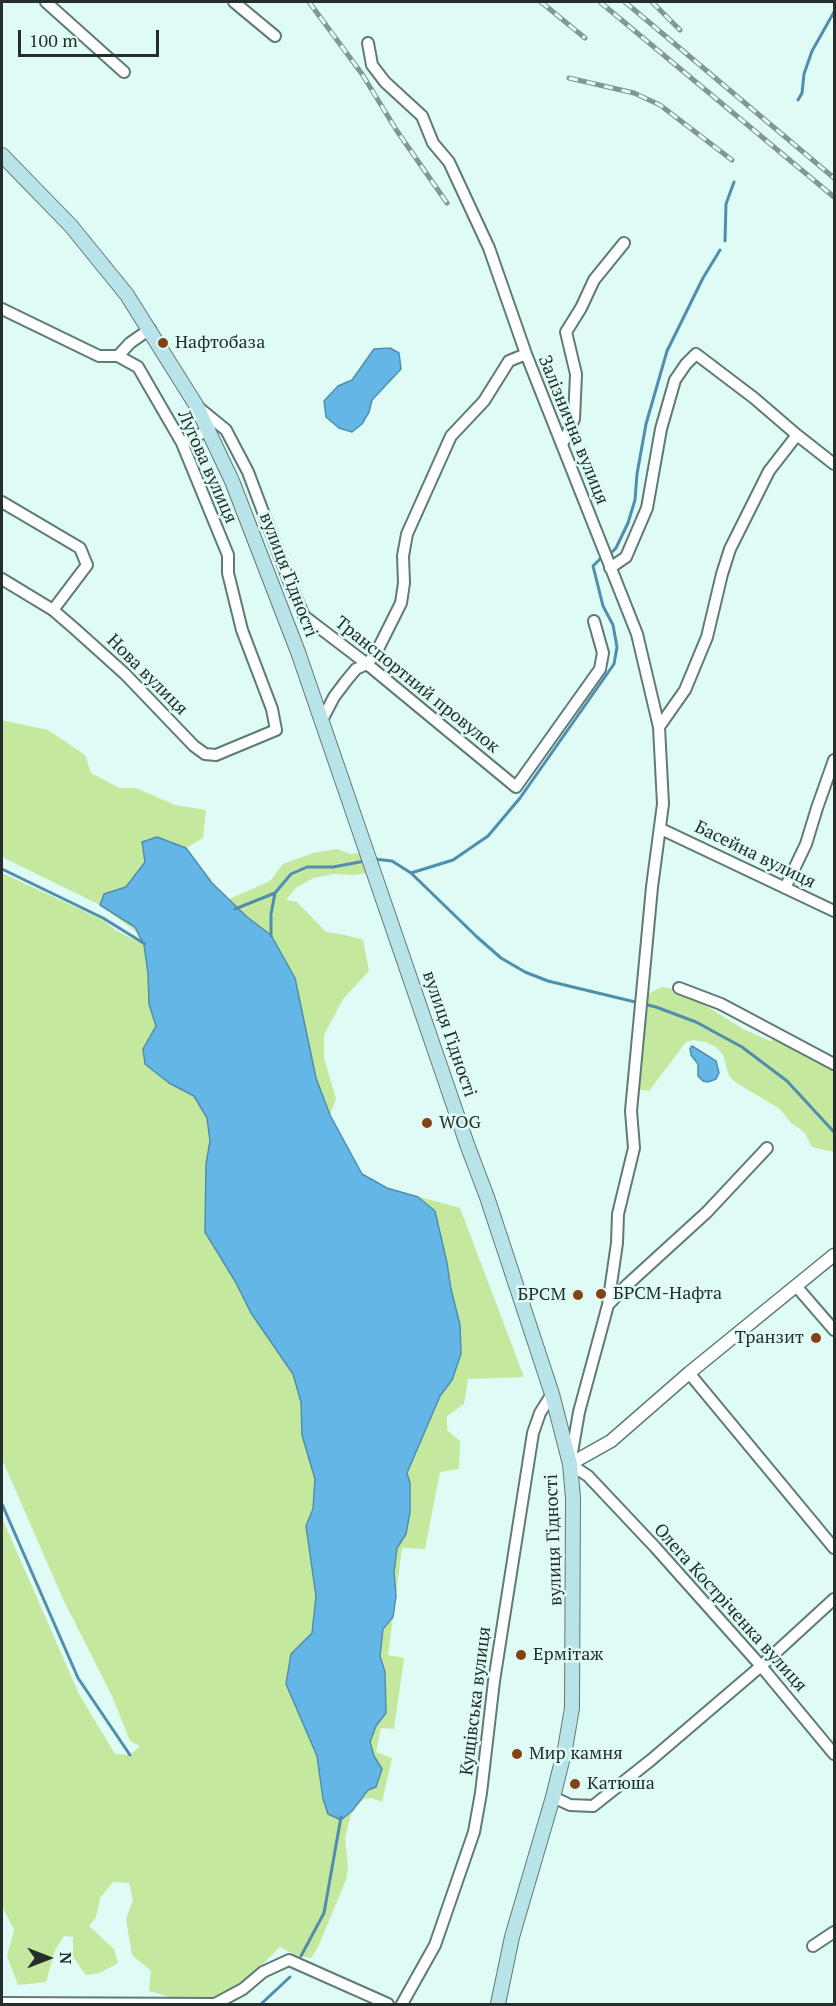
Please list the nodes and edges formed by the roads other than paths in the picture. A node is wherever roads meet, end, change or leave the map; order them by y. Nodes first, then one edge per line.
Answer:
1 (46, 2) edge
2 (234, 2) edge
3 (275, 36) dead end
4 (368, 43) dead end
5 (124, 72) dead end
6 (2, 155) edge
7 (624, 243) dead end
8 (2, 309) edge
9 (150, 329) junction
10 (526, 354) junction
11 (118, 356) junction
12 (196, 405) junction
13 (209, 430) junction
14 (797, 435) junction
15 (182, 442) junction
16 (562, 445) junction
17 (834, 464) edge
18 (2, 502) edge
19 (607, 560) junction
20 (2, 579) edge
21 (53, 610) junction
22 (594, 621) dead end
23 (367, 664) junction
24 (322, 720) junction
25 (659, 727) junction
26 (276, 730) joint
27 (834, 760) edge
28 (661, 829) junction
29 (785, 888) junction
30 (834, 911) edge
31 (679, 988) dead end
32 (834, 1064) edge
33 (767, 1148) dead end
34 (834, 1255) edge
35 (796, 1286) junction
36 (608, 1305) junction
37 (834, 1330) edge
38 (689, 1373) junction
39 (552, 1394) junction
40 (570, 1464) junction
41 (834, 1548) edge
42 (834, 1599) edge
43 (761, 1666) junction
44 (834, 1754) edge
45 (553, 1797) junction
46 (834, 1932) edge
47 (813, 1946) dead end
48 (2, 2003) edge
49 (388, 2004) edge
50 (402, 2004) edge
51 (498, 2004) edge

1 - 5 street
2 - 3 street
4 - 10 street
6 - 9 main road, вулиця Гідності
7 - 16 street
8 - 11 street, Лугова вулиця
9 - 11 street
9 - 12 main road, вулиця Гідності
10 - 16 street, Залізнична вулиця
10 - 23 street, Залізнична вулиця
11 - 15 street, Лугова вулиця
12 - 13 main road, вулиця Гідності
12 - 23 street, Транспортний провулок
13 - 15 street
13 - 24 main road, вулиця Гідності
14 - 17 street
14 - 19 street
14 - 25 street
15 - 26 street, Лугова вулиця
16 - 19 street, Залізнична вулиця
18 - 21 street
19 - 25 street, Залізнична вулиця
20 - 21 street, Нова вулиця
21 - 26 street, Нова вулиця
22 - 23 street, Транспортний провулок
23 - 24 street, Залізнична вулиця
24 - 39 main road, вулиця Гідності
25 - 28 street, Залізнична вулиця
27 - 29 street
28 - 29 street, Басейна вулиця
28 - 36 street, Залізнична вулиця
29 - 30 street, Басейна вулиця
31 - 32 street
33 - 36 street
34 - 35 street
35 - 37 street
35 - 38 street
36 - 40 street, Залізнична вулиця
38 - 40 street
38 - 41 street
39 - 40 main road, вулиця Гідності
39 - 50 street, Кущівська вулиця
40 - 43 street, Олега Костріченка вулиця
40 - 45 main road, вулиця Гідності
42 - 43 street
43 - 44 street, Олега Костріченка вулиця
43 - 45 street
45 - 51 main road, вулиця Гідності
46 - 47 street
48 - 49 street

